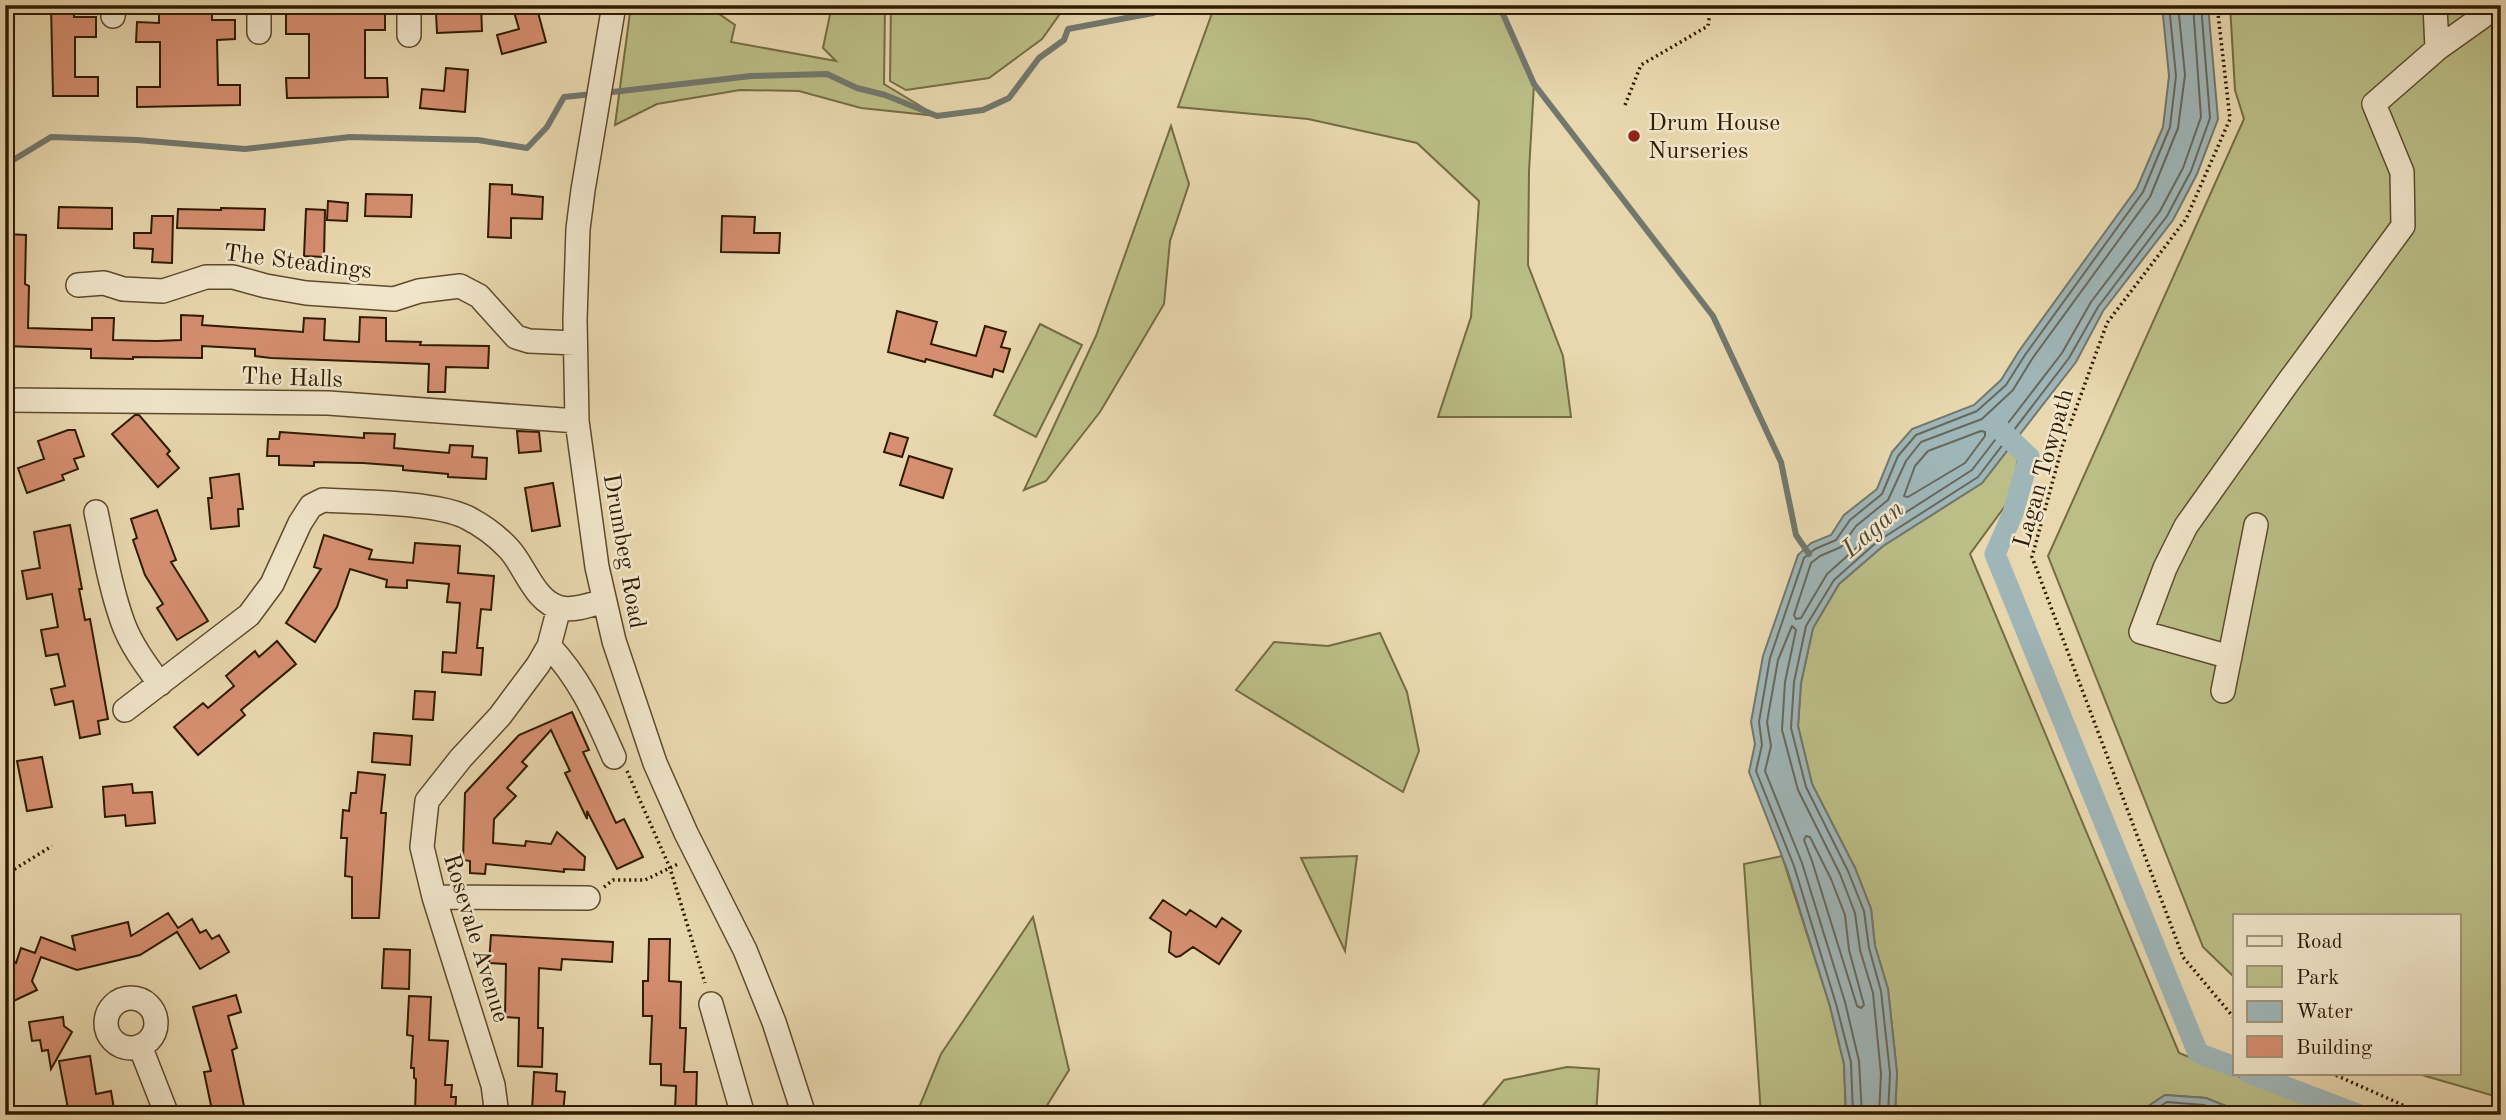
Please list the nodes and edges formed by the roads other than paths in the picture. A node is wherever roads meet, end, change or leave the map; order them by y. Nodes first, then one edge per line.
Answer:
1 (259, 5) edge
2 (409, 5) edge
3 (614, 5) edge
4 (2435, 5) edge
5 (2479, 5) edge
6 (259, 32) dead end
7 (409, 36) dead end
8 (2437, 49) junction
9 (78, 285) dead end
10 (575, 343) junction
11 (5, 400) edge
12 (577, 421) junction
13 (96, 512) dead end
14 (2256, 525) dead end
15 (603, 601) junction
16 (559, 608) junction
17 (549, 646) junction
18 (2230, 657) junction
19 (160, 684) junction
20 (2223, 691) dead end
21 (125, 710) dead end
22 (614, 757) road end
23 (434, 897) junction
24 (588, 898) road end
25 (711, 1004) road end
26 (140, 1046) dead end
27 (167, 1115) edge
28 (497, 1115) edge
29 (743, 1115) edge
30 (804, 1115) edge

1 - 6 street
2 - 7 street
3 - 10 street, Drumbeg Road
4 - 8 street
5 - 8 street
8 - 18 street
9 - 10 street, The Steadings
10 - 12 street, Drumbeg Road
11 - 12 street, The Halls
12 - 15 street, Drumbeg Road
13 - 19 street
14 - 18 street
15 - 16 street
15 - 30 street, Drumbeg Road
16 - 17 street, Rosevale Avenue
16 - 19 street
17 - 22 street
17 - 23 street, Rosevale Avenue
18 - 20 street
19 - 21 street
23 - 24 street
23 - 28 street, Rosevale Avenue
25 - 29 street
26 - 27 street

